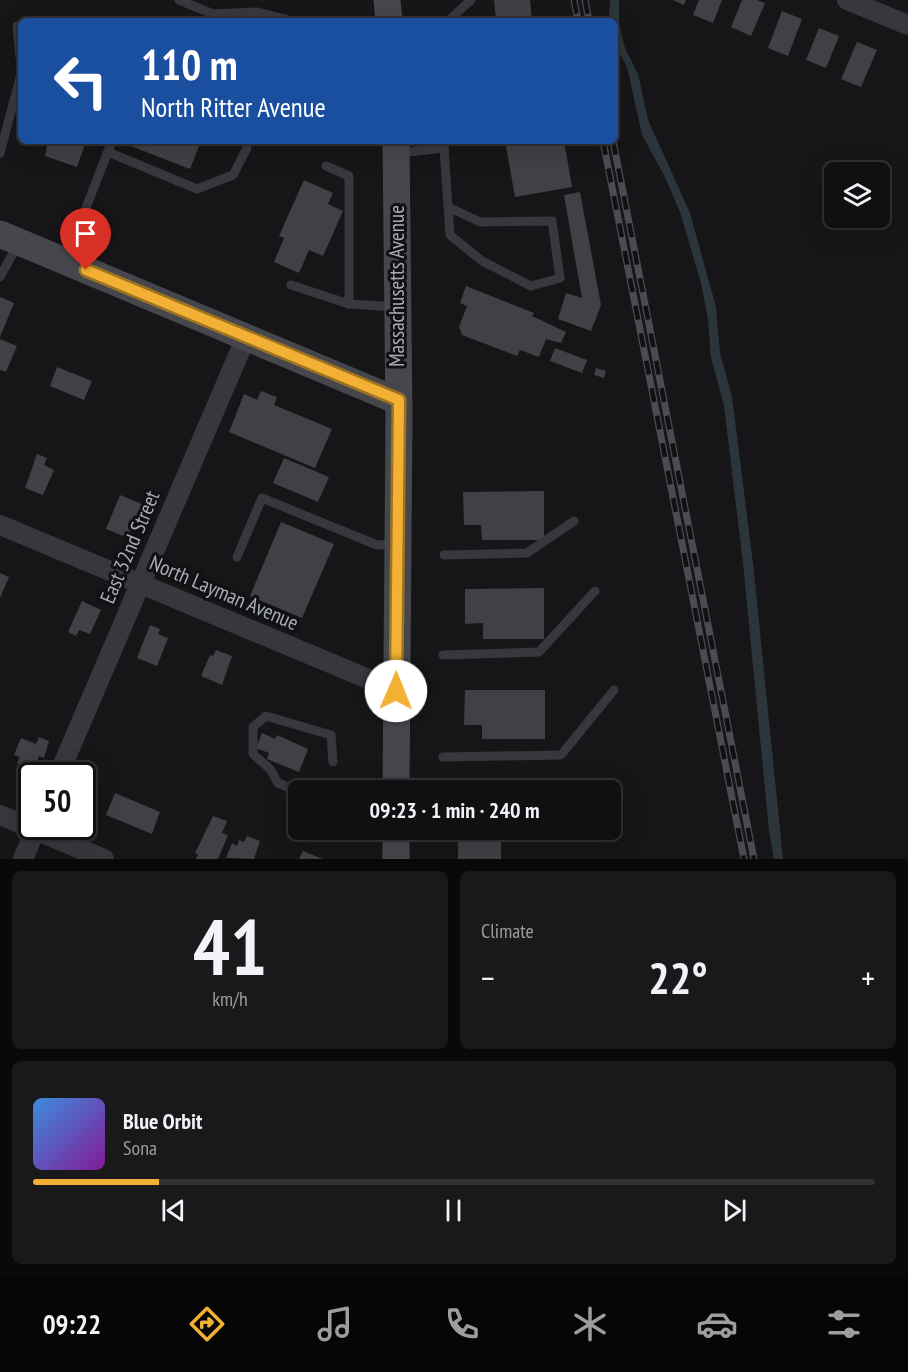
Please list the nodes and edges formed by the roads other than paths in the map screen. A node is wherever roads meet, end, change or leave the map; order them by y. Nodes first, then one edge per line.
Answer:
1 (179, 0) edge
2 (387, 0) edge
3 (471, 0) edge
4 (847, 0) edge
5 (281, 18) edge
6 (389, 18) edge
7 (451, 18) edge
8 (908, 25) edge
9 (17, 26) dead end
10 (18, 36) edge
11 (18, 85) edge
12 (111, 144) edge
13 (444, 145) edge
14 (396, 147) edge
15 (247, 148) dead end
16 (108, 152) junction
17 (0, 153) edge
18 (326, 166) dead end
19 (448, 207) junction
20 (10, 238) edge
21 (66, 262) junction
22 (0, 277) edge
23 (291, 285) dead end
24 (349, 304) junction
25 (398, 308) junction
26 (246, 337) junction
27 (399, 400) junction
28 (574, 521) dead end
29 (0, 525) edge
30 (398, 543) junction
31 (444, 555) dead end
32 (237, 557) dead end
33 (140, 583) junction
34 (595, 591) dead end
35 (443, 655) dead end
36 (614, 690) dead end
37 (396, 691) junction
38 (443, 757) dead end
39 (64, 762) edge
40 (333, 762) dead end
41 (396, 780) edge
42 (288, 787) edge
43 (0, 815) edge
44 (18, 822) edge
45 (31, 840) edge
46 (62, 840) edge
47 (396, 840) edge
48 (23, 859) edge
49 (104, 859) edge
50 (396, 859) edge

1 - 5 lane
2 - 6 main road
3 - 7 lane
4 - 8 street
9 - 10 lane
11 - 17 lane
12 - 16 lane
13 - 14 lane
13 - 19 lane
14 - 25 main road, Massachusetts Avenue
15 - 16 lane
16 - 21 lane
18 - 24 lane
19 - 19 lane
20 - 21 main road
20 - 22 lane
21 - 26 main road
23 - 24 lane
24 - 25 lane
25 - 27 main road, Massachusetts Avenue
26 - 27 main road
26 - 33 street, East 32nd Street
27 - 30 main road, Massachusetts Avenue
28 - 31 lane
29 - 33 street, North Layman Avenue
30 - 32 lane
30 - 37 main road, Massachusetts Avenue
33 - 37 street, North Layman Avenue
33 - 39 street, East 32nd Street
34 - 35 lane
36 - 38 lane
37 - 41 main road, Massachusetts Avenue
40 - 42 lane
43 - 44 street
45 - 48 street
46 - 49 street
47 - 50 main road

